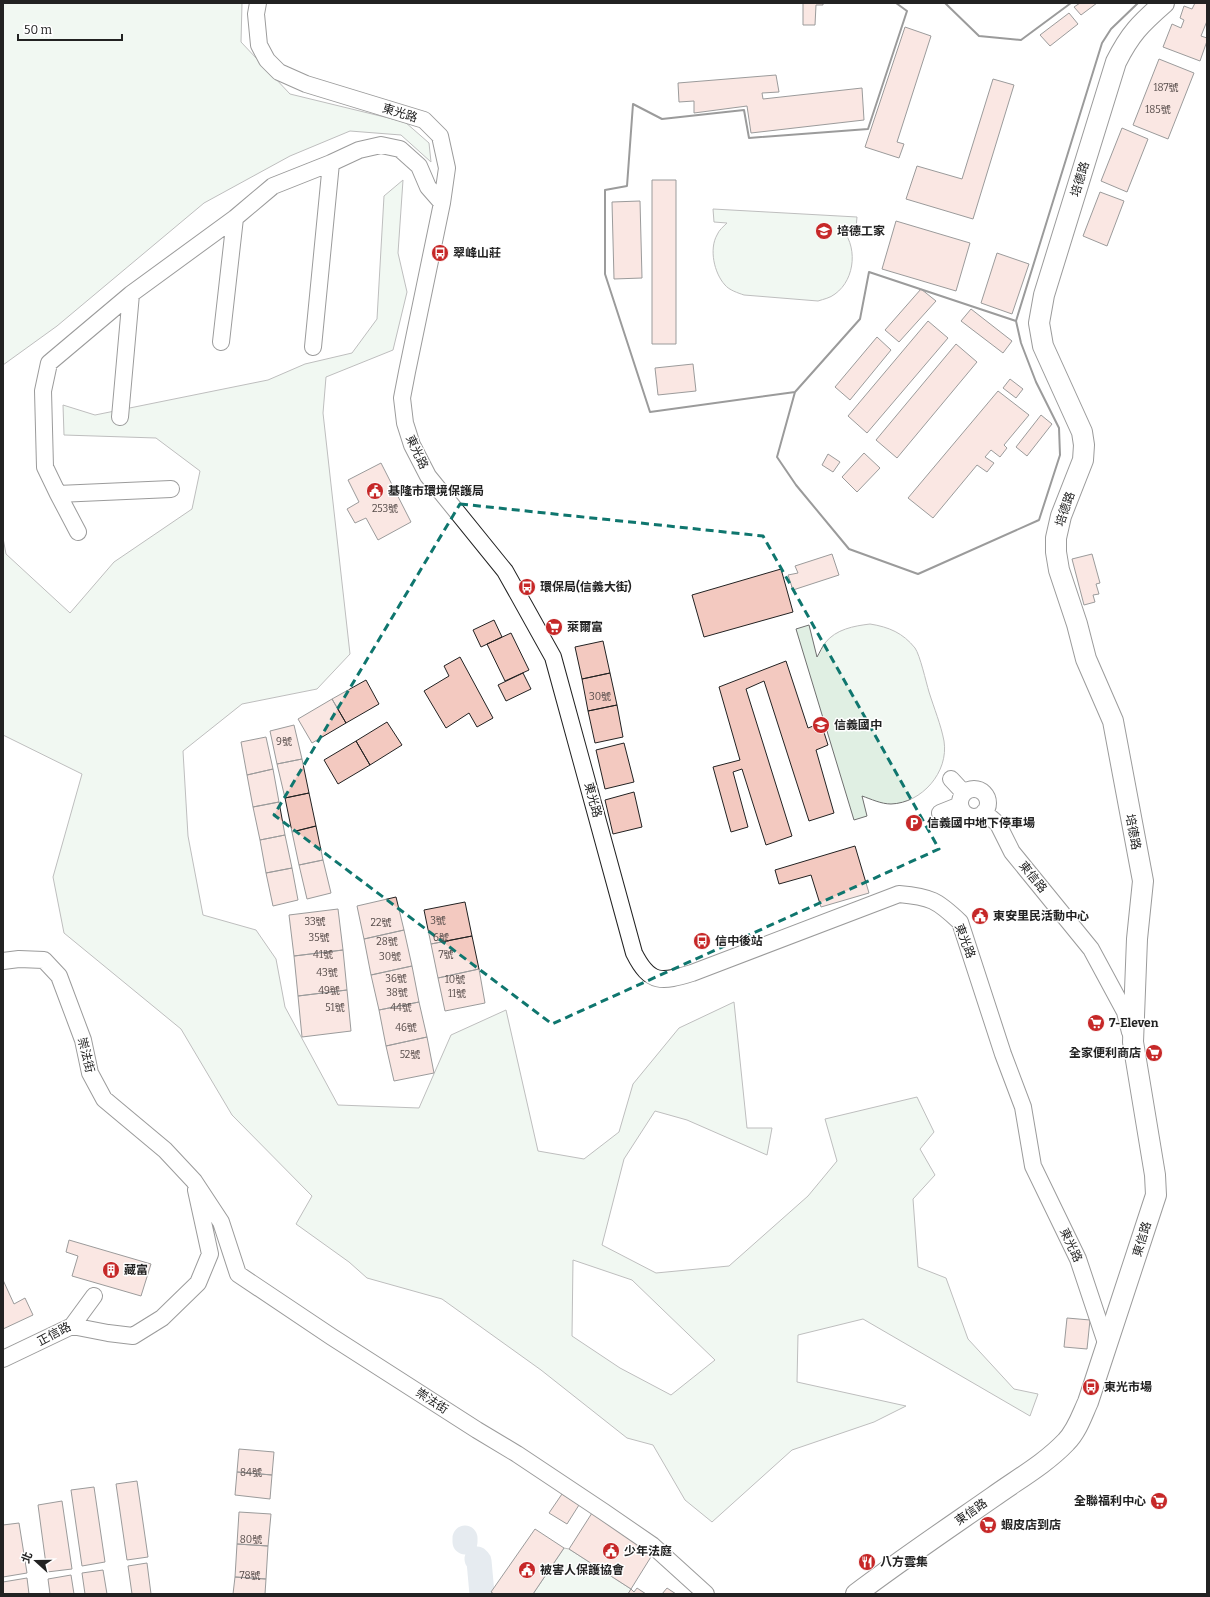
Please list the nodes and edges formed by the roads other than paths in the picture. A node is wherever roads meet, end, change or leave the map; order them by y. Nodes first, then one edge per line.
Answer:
1 (258, 3) edge
2 (1164, 3) edge
3 (331, 163) junction
4 (442, 202) junction
5 (235, 218) junction
6 (131, 294) junction
7 (221, 342) dead end
8 (314, 347) dead end
9 (120, 417) dead end
10 (171, 488) dead end
11 (58, 494) junction
12 (78, 532) dead end
13 (951, 779) dead end
14 (962, 799) junction
15 (940, 812) dead end
16 (984, 812) junction
17 (3, 961) edge
18 (1133, 1042) junction
19 (194, 1181) junction
20 (94, 1296) dead end
21 (72, 1326) junction
22 (1107, 1346) junction
23 (3, 1359) edge
24 (706, 1594) edge
25 (856, 1594) edge

1 - 4 street, 東光路
2 - 18 main road, 培德路
3 - 4 street
3 - 5 street
3 - 8 street
4 - 22 street, 東光路
5 - 6 street
5 - 7 street
6 - 9 street
6 - 11 street
10 - 11 street
11 - 12 street
13 - 14 street
14 - 15 street
14 - 16 street
14 - 16 street
16 - 18 street, 東信路
17 - 19 street, 崇法街
18 - 22 main road, 東信路
19 - 21 street
19 - 24 street, 崇法街
20 - 21 street, 正信路
21 - 23 street, 正信路
22 - 25 main road, 東信路

